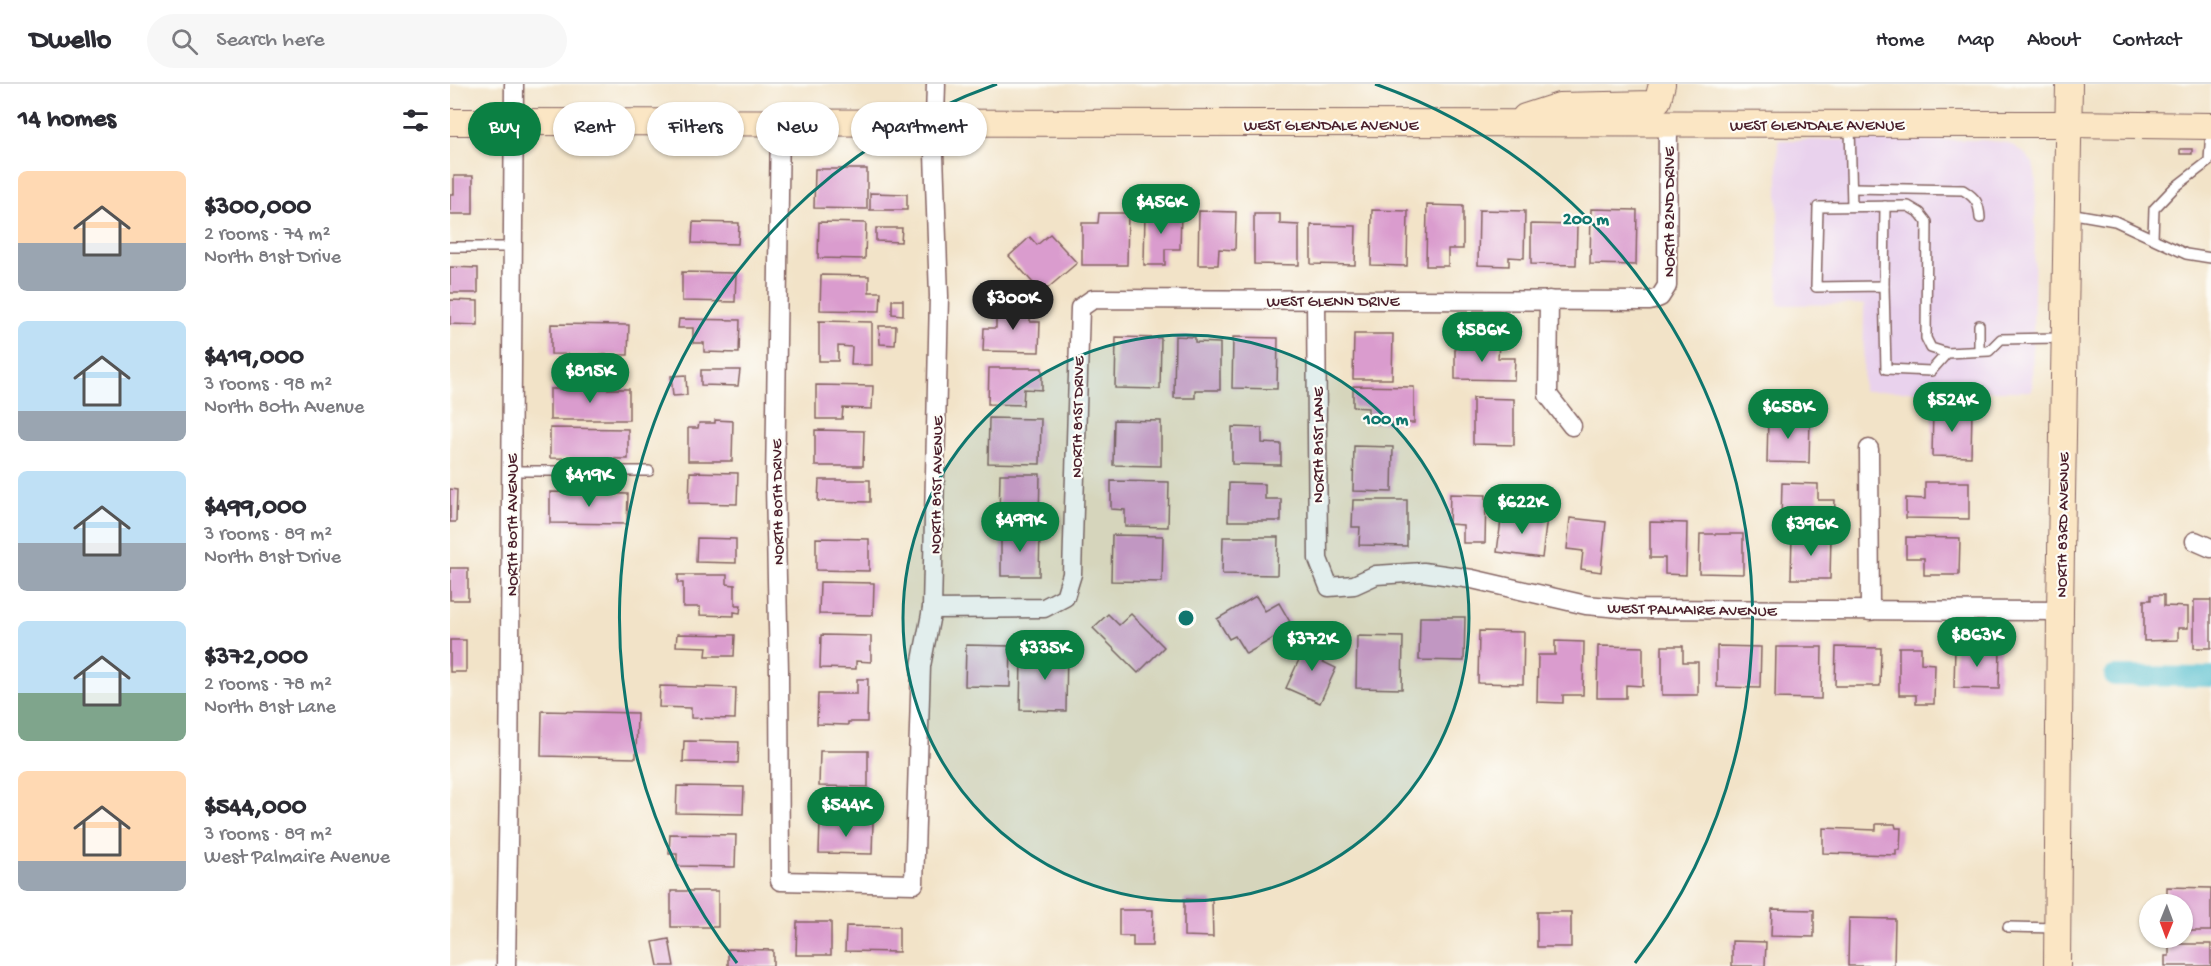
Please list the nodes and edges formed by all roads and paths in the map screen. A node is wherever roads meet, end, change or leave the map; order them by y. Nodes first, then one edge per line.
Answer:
1 (514, 84) edge
2 (936, 84) edge
3 (1662, 84) edge
4 (2069, 84) edge
5 (514, 102) edge
6 (935, 102) edge
7 (450, 122) edge
8 (468, 122) edge
9 (756, 122) edge
10 (541, 123) edge
11 (987, 124) edge
12 (1502, 124) junction
13 (1668, 124) junction
14 (1850, 124) junction
15 (2068, 124) junction
16 (2211, 126) edge
17 (514, 156) edge
18 (780, 156) edge
19 (935, 156) edge
20 (1852, 188) junction
21 (1852, 206) junction
22 (1885, 206) junction
23 (2066, 212) junction
24 (1980, 218) dead end
25 (2153, 238) junction
26 (450, 247) edge
27 (513, 248) junction
28 (2211, 258) edge
29 (1884, 286) junction
30 (1660, 297) joint
31 (1316, 300) junction
32 (1549, 300) junction
33 (1080, 308) joint
34 (1979, 325) dead end
35 (2064, 338) junction
36 (1979, 351) junction
37 (1947, 354) junction
38 (1572, 426) dead end
39 (1869, 449) dead end
40 (511, 471) junction
41 (649, 471) dead end
42 (1329, 587) joint
43 (933, 609) junction
44 (1870, 611) junction
45 (2060, 611) junction
46 (914, 884) joint
47 (2008, 927) dead end
48 (2058, 928) junction
49 (506, 966) edge
50 (2057, 966) edge

1 - 5 street, NORTH 80TH AVENUE
2 - 6 street, NORTH 81ST AVENUE
3 - 12 main road
4 - 15 main road, NORTH 83RD AVENUE
7 - 8 main road, WEST GLENDALE AVENUE
9 - 10 main road, WEST GLENDALE AVENUE
11 - 12 main road, WEST GLENDALE AVENUE
12 - 13 main road, WEST GLENDALE AVENUE
13 - 14 main road, WEST GLENDALE AVENUE
13 - 30 street, NORTH 82ND DRIVE
14 - 15 main road, WEST GLENDALE AVENUE
14 - 20 lane
15 - 16 main road, WEST GLENDALE AVENUE
15 - 23 main road, NORTH 83RD AVENUE
16 - 25 lane
17 - 27 street, NORTH 80TH AVENUE
18 - 46 street, NORTH 80TH DRIVE
19 - 43 street, NORTH 81ST AVENUE
20 - 21 lane
20 - 24 lane
21 - 22 lane
21 - 29 lane
22 - 29 lane
22 - 37 lane
23 - 25 lane
23 - 35 main road, NORTH 83RD AVENUE
25 - 28 lane
26 - 27 lane
27 - 40 street, NORTH 80TH AVENUE
29 - 37 lane
30 - 32 street, WEST GLENN DRIVE
31 - 32 street, WEST GLENN DRIVE
31 - 33 street, WEST GLENN DRIVE
31 - 42 street, NORTH 81ST LANE
32 - 38 street
33 - 43 street, NORTH 81ST DRIVE
34 - 36 lane
35 - 36 lane
35 - 45 main road, NORTH 83RD AVENUE
36 - 37 lane
39 - 44 street
40 - 41 lane
40 - 49 street, NORTH 80TH AVENUE
42 - 44 street, WEST PALMAIRE AVENUE
43 - 46 street, NORTH 81ST AVENUE
44 - 45 street, WEST PALMAIRE AVENUE
45 - 48 main road, NORTH 83RD AVENUE
47 - 48 lane
48 - 50 main road, NORTH 83RD AVENUE

